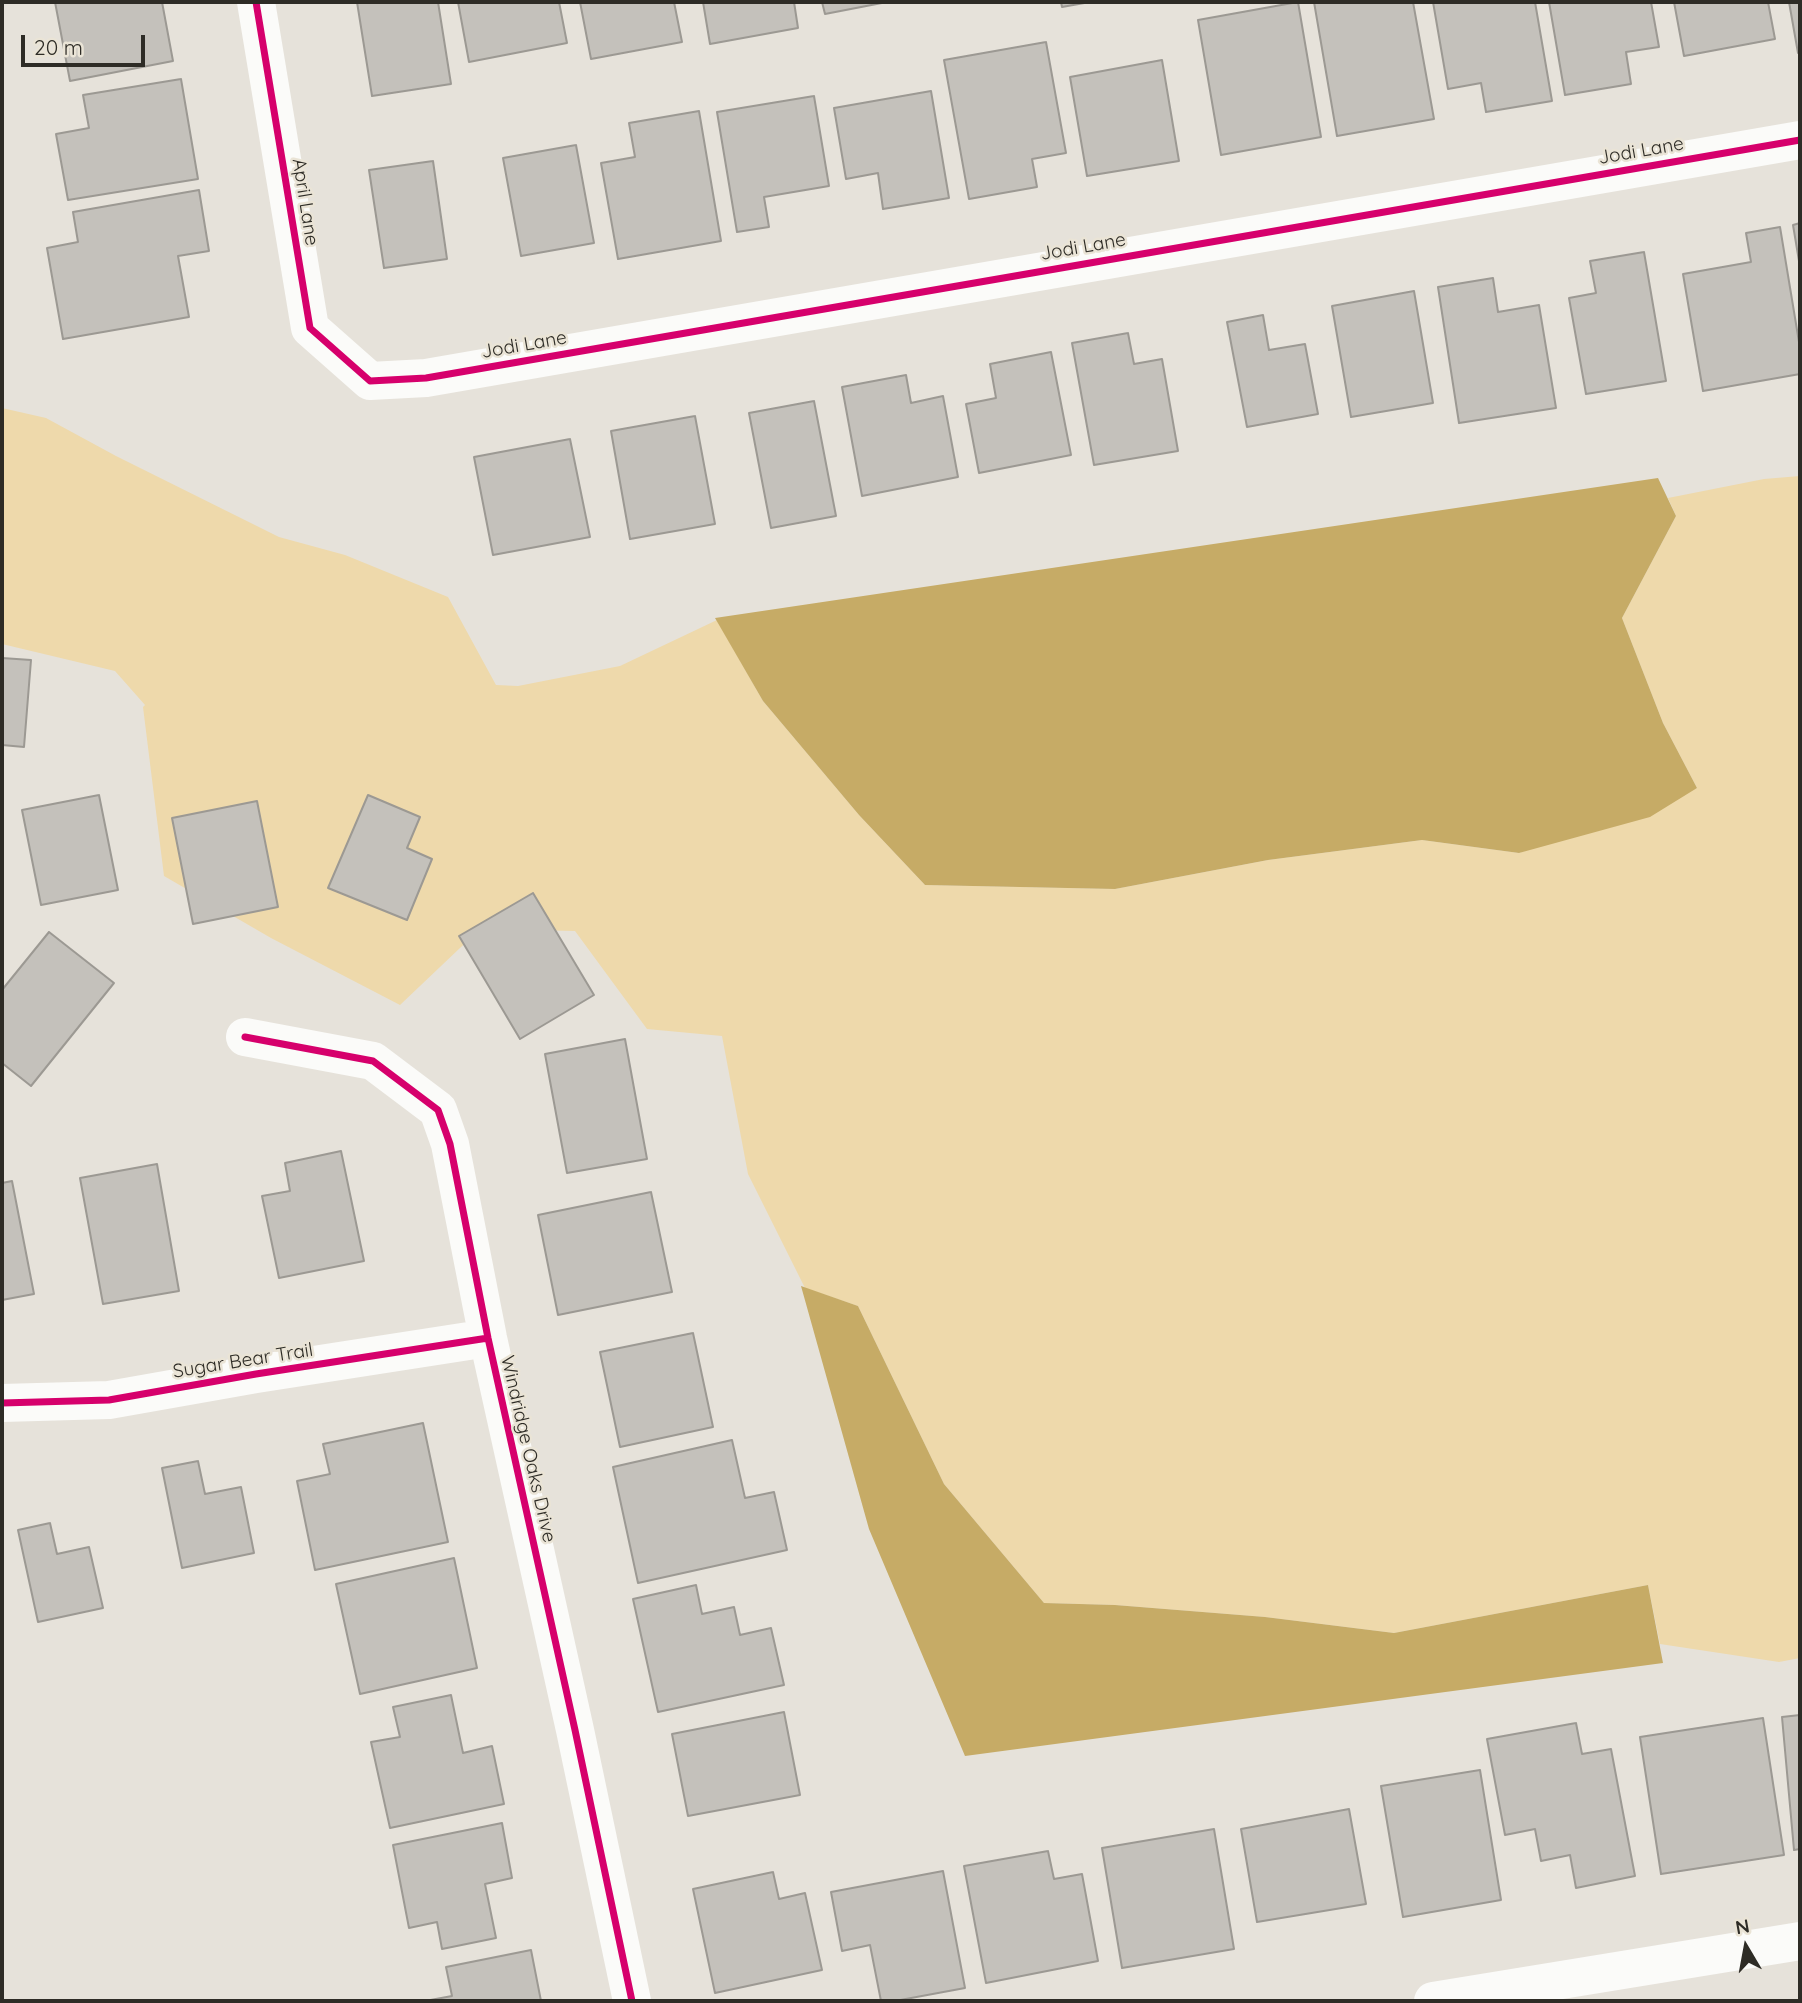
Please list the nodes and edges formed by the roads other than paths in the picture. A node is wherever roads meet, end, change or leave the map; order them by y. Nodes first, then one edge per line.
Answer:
1 (256, 2) edge
2 (1800, 140) edge
3 (370, 381) joint
4 (245, 1037) dead end
5 (488, 1338) junction
6 (2, 1403) edge
7 (1800, 1941) edge
8 (632, 2001) edge
9 (1433, 2001) edge

1 - 3 street, April Lane
2 - 3 street, Jodi Lane
4 - 5 street, Windridge Oaks Drive
5 - 6 street, Sugar Bear Trail
5 - 8 street, Windridge Oaks Drive
7 - 9 street

